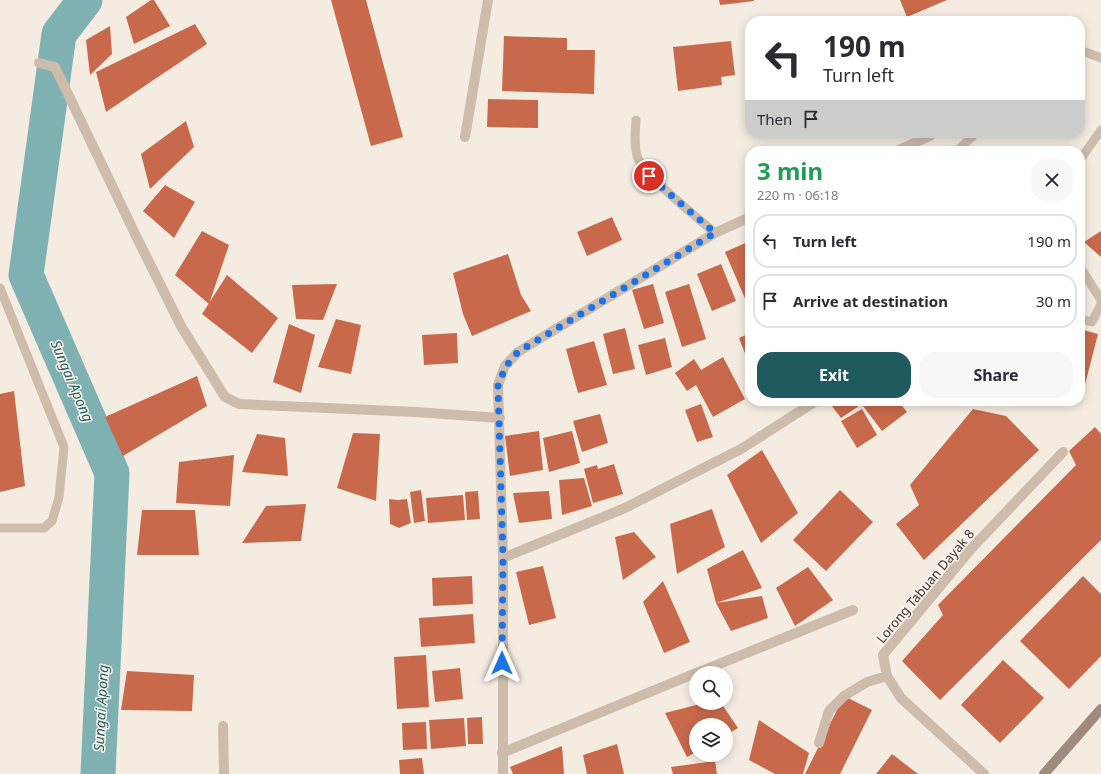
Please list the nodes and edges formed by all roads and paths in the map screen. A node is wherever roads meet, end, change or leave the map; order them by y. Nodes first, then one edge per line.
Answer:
1 (488, 0) edge
2 (1085, 52) edge
3 (1101, 58) edge
4 (39, 63) dead end
5 (636, 120) dead end
6 (1101, 130) edge
7 (465, 137) dead end
8 (925, 138) edge
9 (971, 138) edge
10 (907, 146) edge
11 (962, 146) edge
12 (1085, 153) edge
13 (745, 219) edge
14 (715, 233) junction
15 (1085, 275) edge
16 (0, 288) edge
17 (1101, 300) edge
18 (1101, 304) edge
19 (1085, 320) edge
20 (808, 406) edge
21 (500, 418) junction
22 (1063, 452) dead end
23 (0, 528) edge
24 (503, 558) junction
25 (853, 610) dead end
26 (714, 666) edge
27 (689, 676) edge
28 (887, 676) junction
29 (1101, 710) edge
30 (223, 726) dead end
31 (819, 743) dead end
32 (502, 752) junction
33 (224, 774) edge
34 (502, 774) edge
35 (984, 774) edge
36 (1044, 774) edge

1 - 7 street
2 - 3 lane
4 - 21 street
5 - 14 lane
6 - 12 lane
8 - 10 street
9 - 11 lane
13 - 14 street
14 - 21 street
15 - 17 lane
16 - 23 lane
18 - 19 lane
20 - 24 street
21 - 24 street
22 - 28 street, Lorong Tabuan Dayak 8
24 - 32 street
25 - 26 street
27 - 32 street
28 - 31 street
28 - 35 street, Lorong Tabuan Dayak 8
29 - 36 street
30 - 33 street
32 - 34 street

